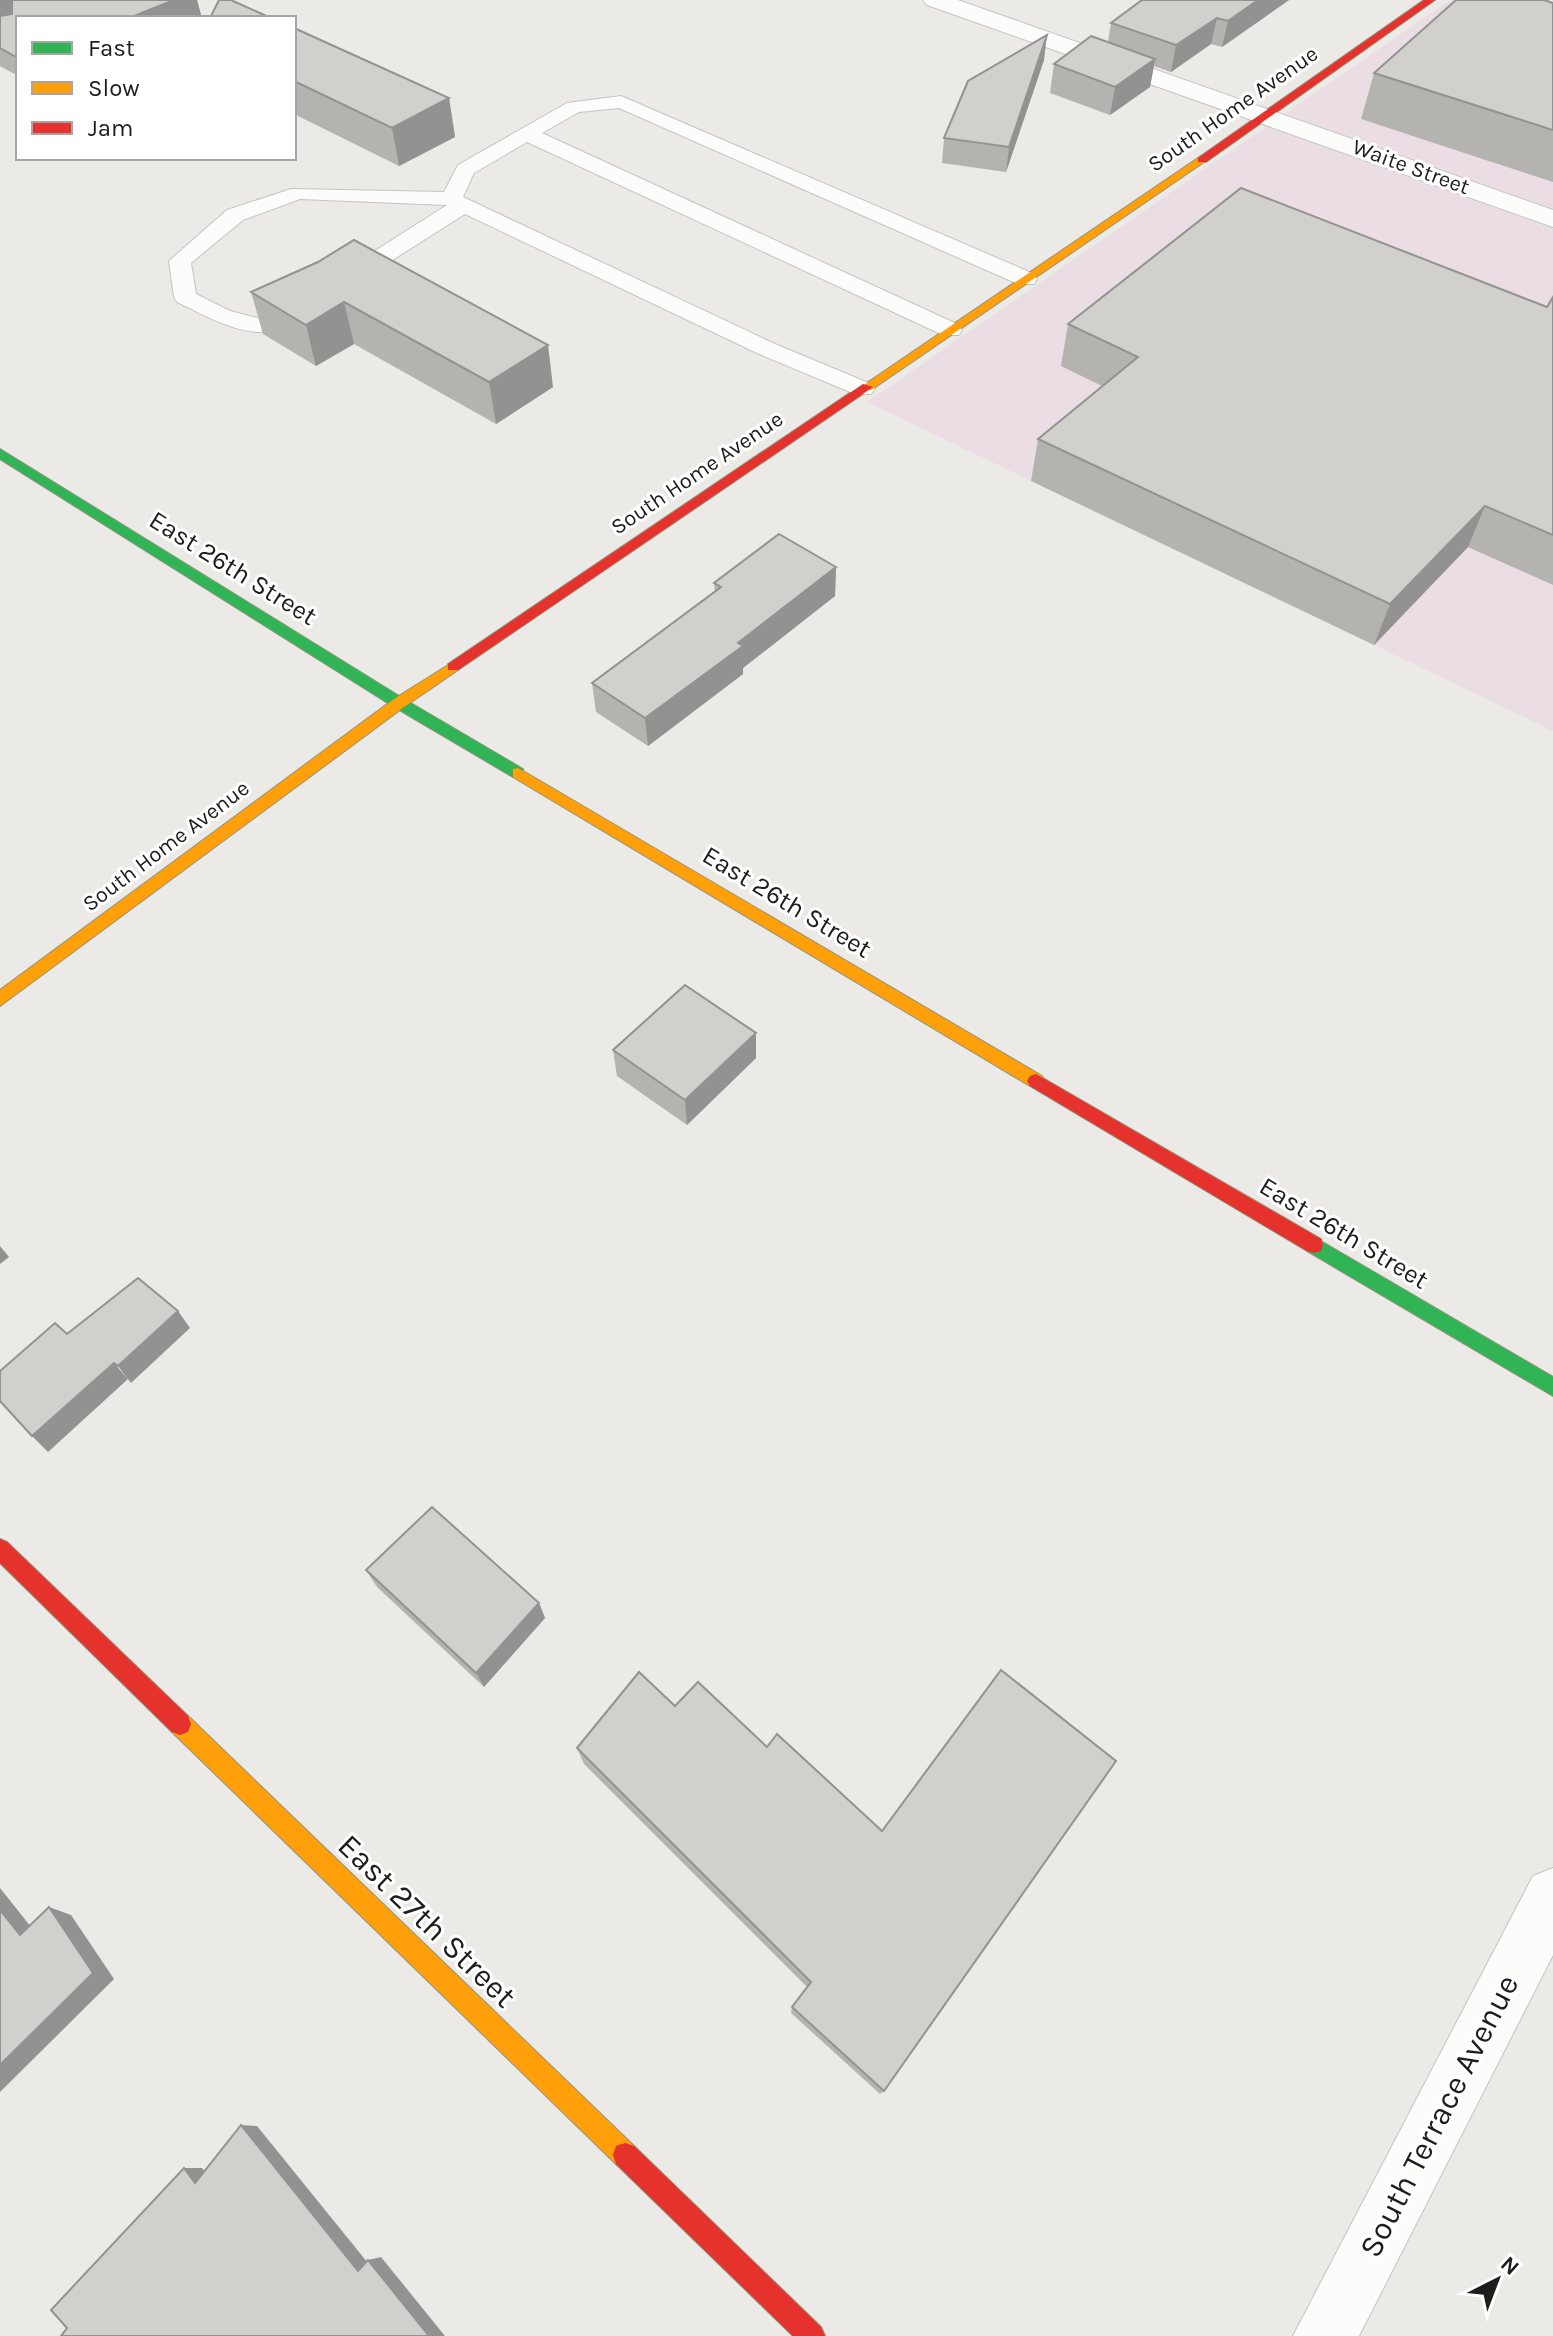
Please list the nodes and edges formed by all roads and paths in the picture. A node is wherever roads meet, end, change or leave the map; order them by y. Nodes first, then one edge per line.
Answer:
1 (935, 0) edge
2 (1430, 0) edge
3 (1268, 116) junction
4 (527, 134) junction
5 (457, 202) junction
6 (1553, 219) edge
7 (1026, 279) junction
8 (951, 330) junction
9 (863, 389) junction
10 (0, 453) edge
11 (399, 703) junction
12 (0, 999) edge
13 (1553, 1387) edge
14 (0, 1549) edge
15 (1553, 1896) edge
16 (812, 2336) edge
17 (1325, 2336) edge

1 - 3 street, Waite Street
2 - 3 street, South Home Avenue
3 - 6 street, Waite Street
3 - 7 street, South Home Avenue
4 - 5 lane
4 - 7 lane
4 - 8 lane
5 - 5 lane
5 - 9 lane
7 - 8 street, South Home Avenue
8 - 9 street, South Home Avenue
9 - 11 street, South Home Avenue
10 - 11 street, East 26th Street
11 - 12 street, South Home Avenue
11 - 13 street, East 26th Street
14 - 16 street, East 27th Street
15 - 17 street, South Terrace Avenue

